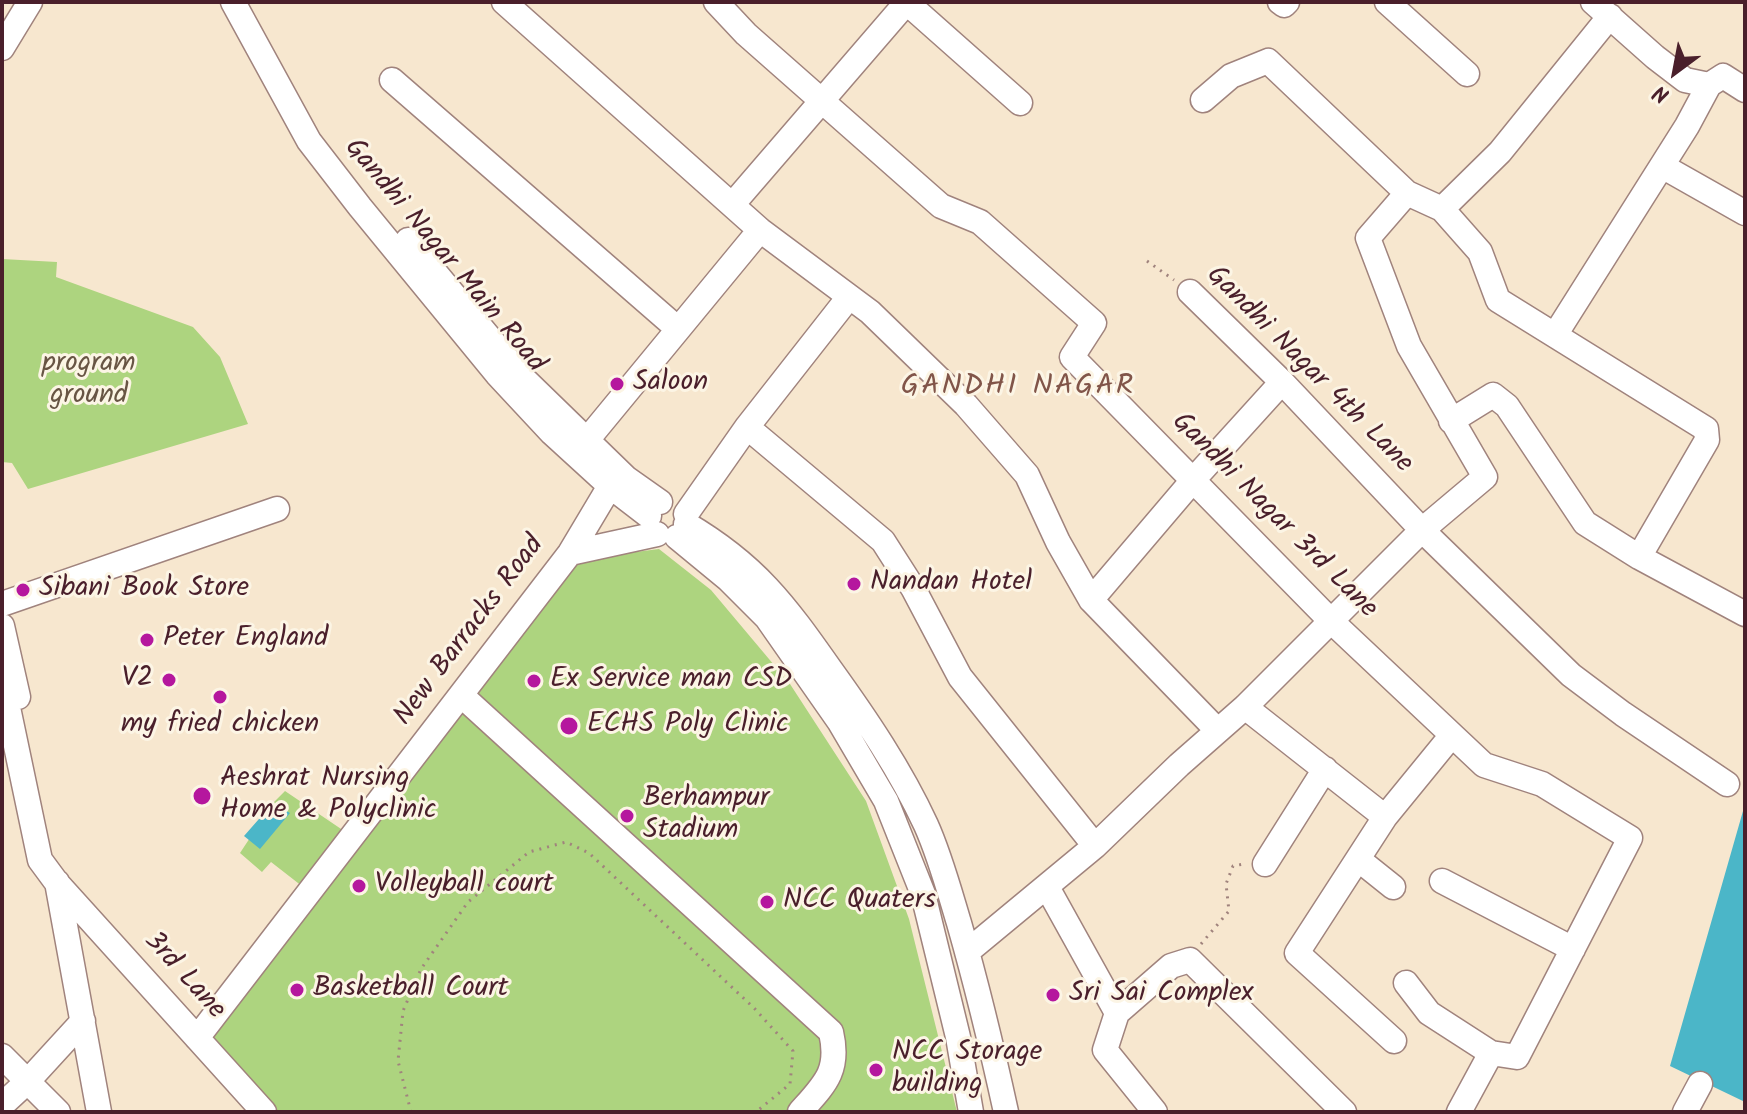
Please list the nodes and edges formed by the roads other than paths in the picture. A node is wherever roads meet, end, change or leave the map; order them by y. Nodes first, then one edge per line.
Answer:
1 (18, 2) edge
2 (30, 2) edge
3 (233, 2) edge
4 (252, 2) edge
5 (504, 2) edge
6 (716, 2) edge
7 (907, 2) edge
8 (1280, 2) edge
9 (1287, 2) edge
10 (1387, 2) edge
11 (1601, 9) edge
12 (2, 29) edge
13 (2, 48) edge
14 (1467, 74) dead end
15 (392, 80) dead end
16 (1709, 85) junction
17 (1745, 90) edge
18 (1203, 100) dead end
19 (821, 101) junction
20 (1020, 103) dead end
21 (1662, 166) junction
22 (1407, 193) junction
23 (732, 205) junction
24 (1442, 209) junction
25 (1745, 213) edge
26 (760, 230) junction
27 (1190, 292) road end
28 (849, 297) junction
29 (678, 329) junction
30 (1555, 335) junction
31 (1282, 382) junction
32 (1451, 421) junction
33 (747, 427) junction
34 (587, 440) junction
35 (1194, 479) junction
36 (610, 486) junction
37 (277, 509) dead end
38 (669, 521) junction
39 (1422, 530) junction
40 (570, 553) junction
41 (1639, 557) junction
42 (1091, 600) junction
43 (2, 604) edge
44 (1745, 614) edge
45 (1330, 620) junction
46 (2, 626) edge
47 (2, 679) edge
48 (461, 695) junction
49 (1245, 707) junction
50 (1217, 730) junction
51 (1452, 735) junction
52 (1325, 769) junction
53 (1727, 784) dead end
54 (1385, 817) junction
55 (1095, 846) junction
56 (1358, 859) junction
57 (1265, 864) road end
58 (1442, 881) dead end
59 (57, 883) junction
60 (1047, 887) junction
61 (1393, 887) dead end
62 (1573, 949) junction
63 (967, 952) junction
64 (1406, 983) dead end
65 (1117, 1013) junction
66 (83, 1021) junction
67 (197, 1038) junction
68 (1394, 1041) dead end
69 (1491, 1053) junction
70 (2, 1056) edge
71 (28, 1081) junction
72 (1700, 1084) dead end
73 (2, 1105) edge
74 (58, 1112) edge
75 (99, 1112) edge
76 (264, 1112) edge
77 (800, 1112) edge
78 (971, 1112) edge
79 (1006, 1112) edge
80 (1155, 1112) edge
81 (1344, 1112) edge
82 (1459, 1112) edge
83 (1685, 1112) edge

1 - 12 street
2 - 13 street
3 - 36 street, Gandhi Nagar Main Road
4 - 34 street, Gandhi Nagar Main Road
5 - 23 street
6 - 19 street
7 - 19 street
7 - 20 street
8 - 9 street
10 - 14 street
11 - 16 street
11 - 24 street
15 - 29 street
16 - 17 street
16 - 21 street
18 - 22 street
19 - 23 street
19 - 35 street, Gandhi Nagar 3rd Lane
21 - 25 street
21 - 30 street
22 - 24 street
22 - 32 street
23 - 26 street
24 - 30 street
26 - 28 street
26 - 29 street
27 - 31 street, Gandhi Nagar 4th Lane
28 - 33 street
28 - 42 street
29 - 34 street
30 - 41 street
31 - 35 street
31 - 39 street, Gandhi Nagar 4th Lane
32 - 39 street
32 - 41 street
33 - 38 street
33 - 55 street
34 - 38 street, Gandhi Nagar Main Road
35 - 42 street
35 - 45 street, Gandhi Nagar 3rd Lane
36 - 38 street, Gandhi Nagar Main Road
36 - 40 street, New Barracks Road
37 - 43 street
38 - 40 street
38 - 63 street, Gandhi Nagar Main Road
38 - 78 street, Gandhi Nagar Main Road
39 - 45 street
39 - 53 street, Gandhi Nagar 4th Lane
40 - 48 street, New Barracks Road
41 - 44 street
42 - 50 street
45 - 49 street
45 - 51 street, Gandhi Nagar 3rd Lane
46 - 59 street
47 - 59 street
48 - 67 street, New Barracks Road
48 - 77 street
49 - 50 street
49 - 52 street
50 - 55 street
51 - 54 street
51 - 62 street, Gandhi Nagar 3rd Lane
52 - 54 street
52 - 57 street
54 - 56 street
55 - 60 street
56 - 61 street
56 - 68 street
58 - 62 street
59 - 66 street
59 - 67 street, 3rd Lane
60 - 63 street
60 - 65 street
62 - 69 street
63 - 79 street, Gandhi Nagar Main Road
64 - 69 street
65 - 80 street
65 - 81 street
66 - 71 street
66 - 75 street
67 - 76 street, 3rd Lane
69 - 82 street
70 - 71 street
71 - 73 street
71 - 74 street
72 - 83 street

